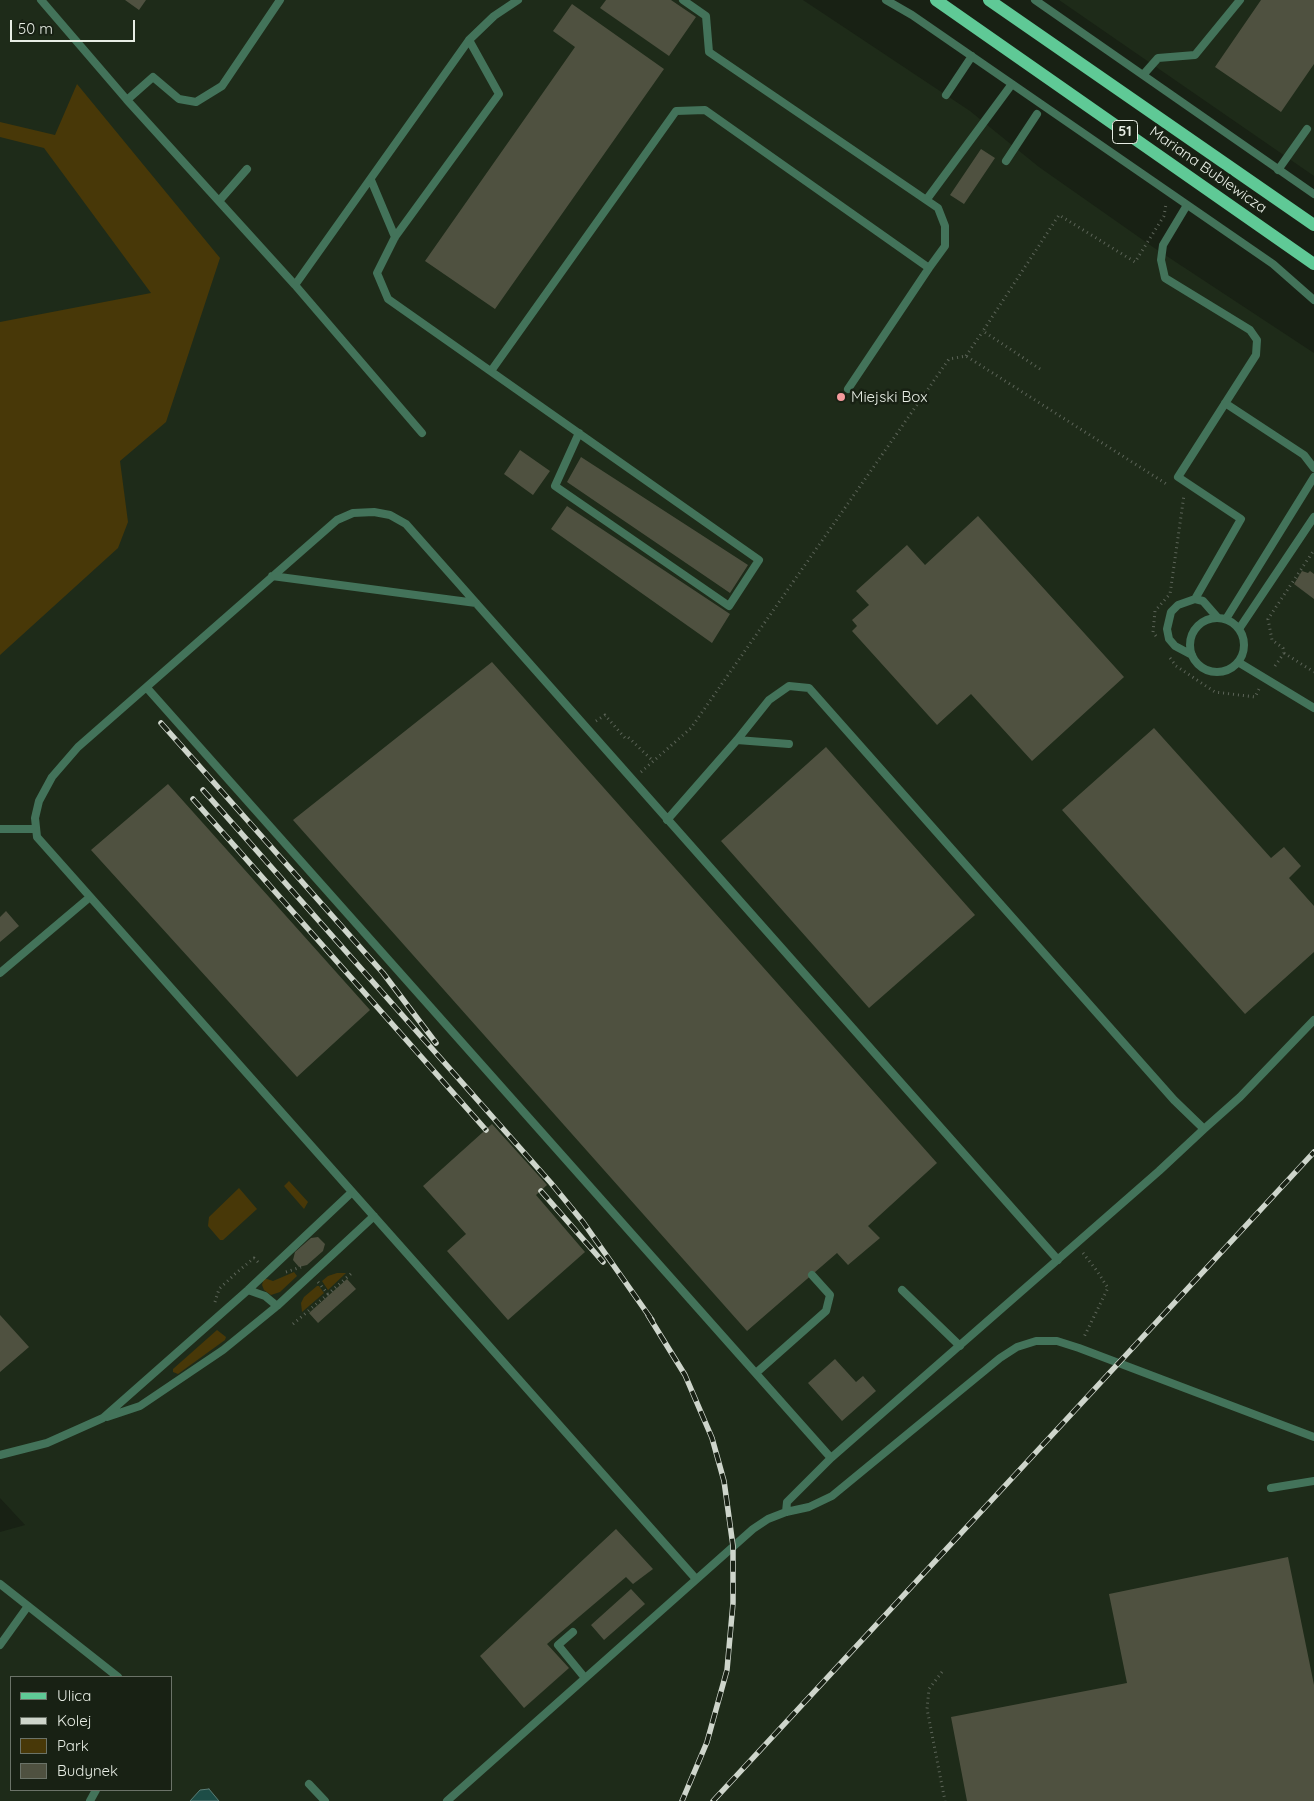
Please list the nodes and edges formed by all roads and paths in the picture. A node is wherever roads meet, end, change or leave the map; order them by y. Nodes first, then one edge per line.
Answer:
1 (41, 0) edge
2 (280, 0) edge
3 (518, 0) edge
4 (683, 0) edge
5 (886, 0) edge
6 (936, 0) edge
7 (989, 0) edge
8 (1240, 0) edge
9 (1039, 1) edge
10 (469, 40) junction
11 (972, 56) junction
12 (1143, 75) junction
13 (1012, 84) junction
14 (946, 95) dead end
15 (127, 100) junction
16 (1037, 114) dead end
17 (1307, 129) dead end
18 (1006, 161) dead end
19 (247, 169) dead end
20 (1278, 170) junction
21 (371, 180) junction
22 (1314, 194) edge
23 (927, 199) junction
24 (219, 201) junction
25 (1166, 204) dead end
26 (1187, 205) junction
27 (1314, 225) edge
28 (395, 237) junction
29 (1314, 264) edge
30 (929, 268) junction
31 (295, 285) junction
32 (1314, 300) edge
33 (983, 331) junction
34 (966, 356) junction
35 (1040, 369) dead end
36 (491, 371) junction
37 (848, 389) dead end
38 (1225, 403) junction
39 (422, 433) dead end
40 (579, 433) junction
41 (1314, 468) edge
42 (1314, 477) edge
43 (1314, 517) edge
44 (1314, 550) edge
45 (272, 576) junction
46 (1195, 599) junction
47 (476, 603) junction
48 (1217, 618) junction
49 (1226, 619) junction
50 (1239, 629) junction
51 (1158, 639) dead end
52 (1166, 652) dead end
53 (1284, 653) junction
54 (1192, 655) junction
55 (1238, 662) junction
56 (1275, 666) dead end
57 (1314, 672) edge
58 (147, 688) junction
59 (1259, 689) dead end
60 (1314, 708) edge
61 (593, 718) dead end
62 (738, 740) junction
63 (789, 744) dead end
64 (653, 761) junction
65 (639, 774) dead end
66 (667, 820) junction
67 (0, 829) edge
68 (36, 829) junction
69 (90, 897) junction
70 (0, 973) edge
71 (1314, 1020) edge
72 (1204, 1129) junction
73 (352, 1192) junction
74 (374, 1216) junction
75 (1082, 1253) dead end
76 (1058, 1260) junction
77 (812, 1275) dead end
78 (248, 1290) junction
79 (902, 1290) dead end
80 (328, 1294) dead end
81 (277, 1306) junction
82 (293, 1324) dead end
83 (1085, 1336) dead end
84 (960, 1346) junction
85 (756, 1373) junction
86 (102, 1418) junction
87 (1314, 1437) edge
88 (0, 1455) edge
89 (831, 1458) junction
90 (1314, 1481) edge
91 (1271, 1488) dead end
92 (786, 1512) junction
93 (696, 1579) junction
94 (0, 1584) edge
95 (28, 1606) junction
96 (573, 1632) dead end
97 (0, 1645) edge
98 (942, 1672) dead end
99 (117, 1676) edge
100 (585, 1678) junction
101 (309, 1784) dead end
102 (325, 1801) edge
103 (447, 1801) edge
104 (945, 1801) edge

1 - 15 lane
2 - 15 lane
3 - 10 lane
4 - 23 lane
5 - 11 lane
6 - 29 main road, Mariana Bublewicza / 51
7 - 27 main road, Mariana Bublewicza / 51
8 - 12 lane
9 - 12 lane
10 - 21 lane
10 - 28 lane
11 - 13 lane
11 - 14 lane
12 - 20 lane
13 - 23 lane
13 - 26 lane
15 - 24 lane
16 - 18 lane
17 - 20 lane
19 - 24 lane
20 - 22 lane
21 - 28 lane
21 - 31 lane
23 - 30 lane
24 - 31 lane
25 - 33 path
26 - 32 lane
26 - 38 lane
28 - 36 lane
30 - 36 lane
30 - 37 lane
31 - 39 lane
33 - 34 path
33 - 35 path
34 - 51 path
34 - 64 path
36 - 40 lane
38 - 41 lane
38 - 46 lane
40 - 40 lane
42 - 49 lane
43 - 50 lane
44 - 53 path
45 - 47 lane
45 - 47 lane
45 - 58 lane
46 - 48 lane
46 - 54 lane
47 - 66 lane
48 - 49 lane
48 - 54 lane
49 - 50 lane
50 - 55 lane
52 - 59 path
53 - 56 path
53 - 57 path
54 - 55 lane
55 - 60 lane
58 - 68 lane
58 - 85 lane
61 - 64 path
62 - 63 lane
62 - 66 lane
62 - 72 lane
64 - 65 path
66 - 76 lane
67 - 68 lane
68 - 69 lane
69 - 70 lane
69 - 73 lane
71 - 72 lane
72 - 76 lane
73 - 74 lane
73 - 78 lane
74 - 81 lane
74 - 93 lane
75 - 83 path
76 - 84 lane
77 - 85 lane
78 - 81 lane
78 - 86 lane
79 - 84 lane
80 - 82 path
81 - 86 lane
84 - 89 lane
85 - 89 lane
86 - 88 lane
87 - 92 lane
89 - 92 lane
90 - 91 lane
92 - 93 lane
93 - 100 lane
94 - 95 lane
95 - 97 lane
95 - 99 lane
96 - 100 lane
98 - 104 path
100 - 103 lane
101 - 102 lane

